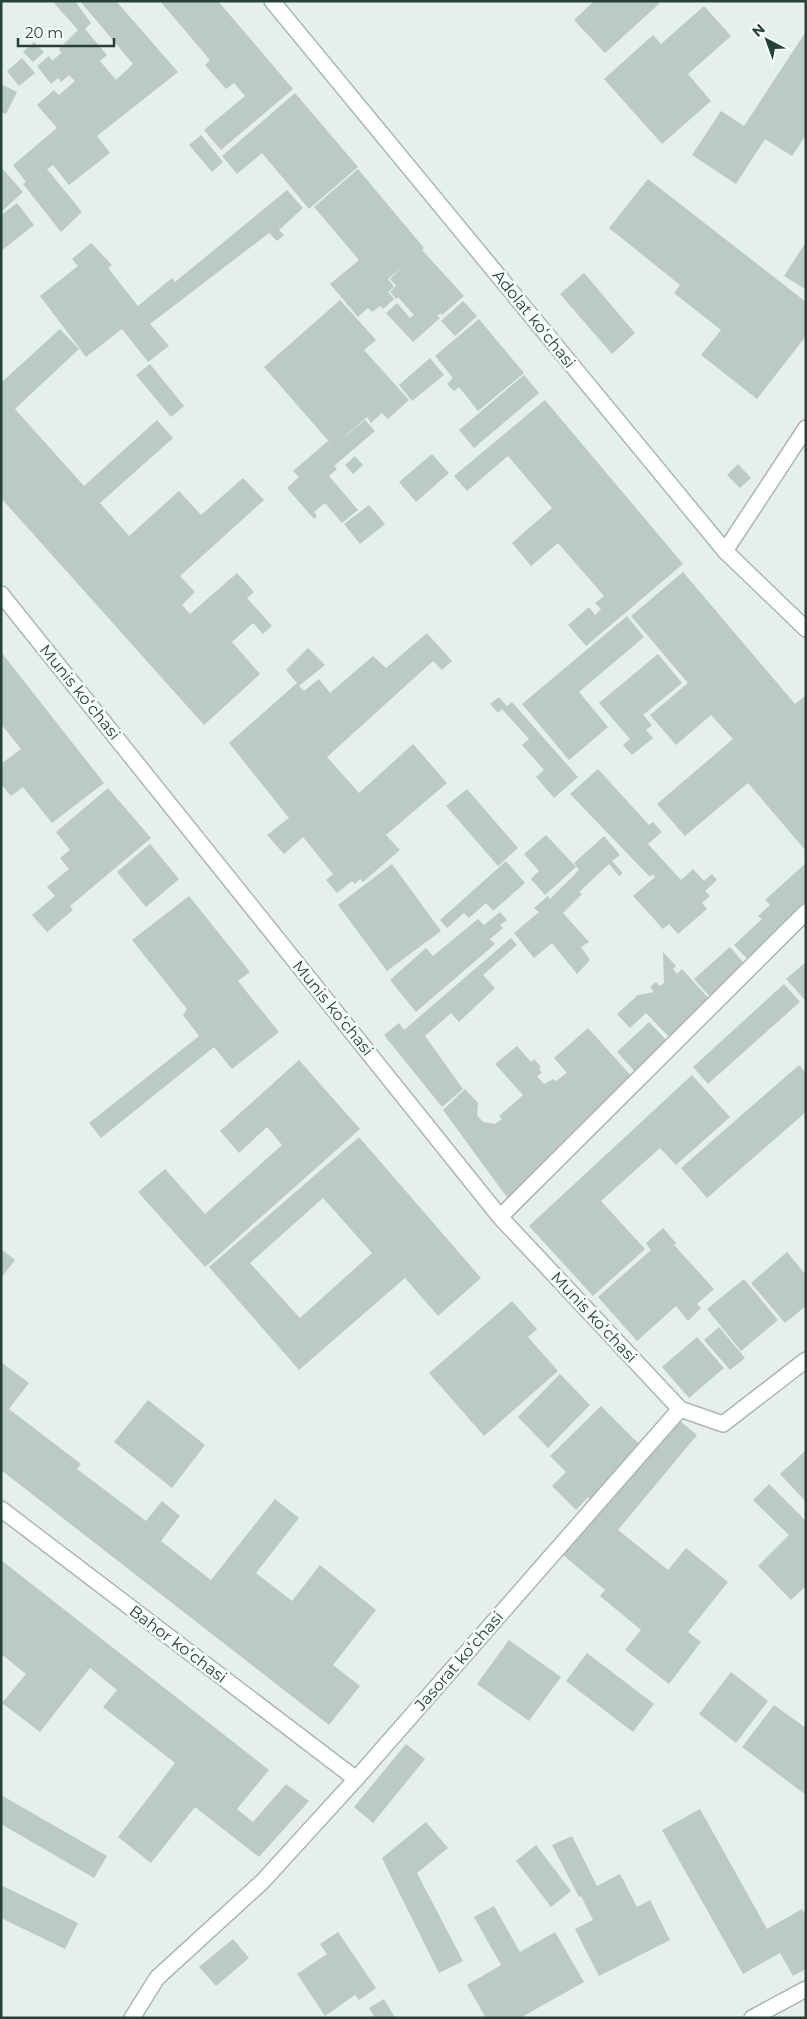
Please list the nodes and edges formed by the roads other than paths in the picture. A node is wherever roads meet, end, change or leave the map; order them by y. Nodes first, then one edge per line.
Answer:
1 (272, 1) edge
2 (806, 428) edge
3 (725, 551) junction
4 (1, 594) edge
5 (806, 629) edge
6 (806, 912) edge
7 (500, 1217) junction
8 (806, 1360) edge
9 (680, 1409) junction
10 (1, 1509) edge
11 (356, 1779) junction
12 (806, 1989) edge
13 (132, 2018) edge
14 (752, 2018) edge

1 - 3 street, Adolat koʻchasi
2 - 3 street
3 - 5 street, Adolat koʻchasi
4 - 7 street, Munis koʻchasi
6 - 7 street
7 - 9 street, Munis koʻchasi
8 - 9 street
9 - 11 street, Jasorat koʻchasi
10 - 11 street, Bahor koʻchasi
11 - 13 street, Jasorat koʻchasi
12 - 14 street

